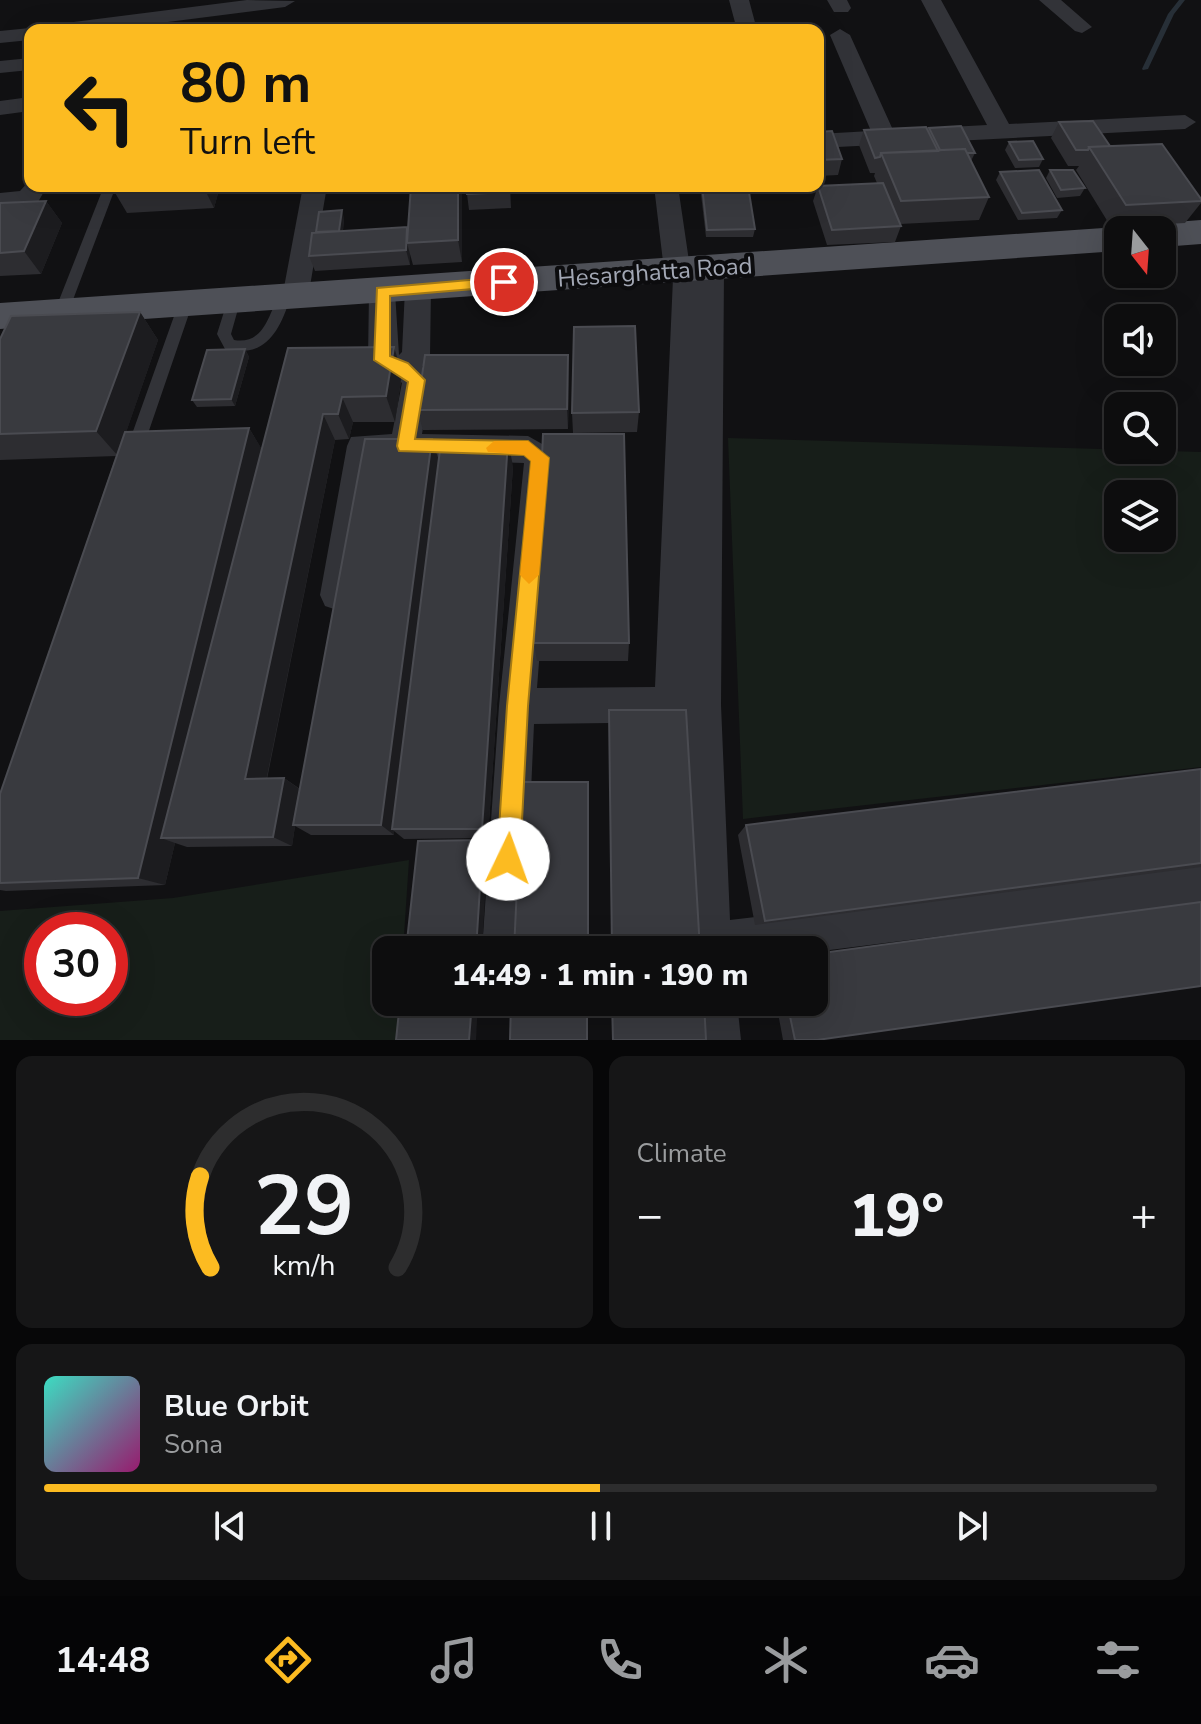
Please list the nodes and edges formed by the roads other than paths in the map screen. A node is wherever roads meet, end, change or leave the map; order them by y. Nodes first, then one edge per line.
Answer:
1 (739, 0) edge
2 (931, 0) edge
3 (1049, 0) edge
4 (285, 1) edge
5 (105, 24) edge
6 (745, 24) edge
7 (1082, 27) dead end
8 (24, 35) edge
9 (840, 35) dead end
10 (0, 37) edge
11 (24, 65) edge
12 (0, 67) edge
13 (24, 105) edge
14 (0, 108) edge
15 (1185, 122) dead end
16 (1000, 129) junction
17 (884, 136) junction
18 (824, 141) edge
19 (32, 192) edge
20 (108, 192) edge
21 (314, 192) edge
22 (668, 192) edge
23 (0, 201) edge
24 (1201, 232) edge
25 (1176, 234) edge
26 (1104, 240) edge
27 (691, 269) junction
28 (400, 290) junction
29 (289, 298) junction
30 (185, 305) junction
31 (61, 313) junction
32 (0, 316) edge
33 (405, 446) junction
34 (129, 467) edge
35 (330, 632) edge
36 (688, 704) junction
37 (517, 706) junction
38 (1201, 883) edge
39 (504, 936) edge
40 (709, 936) edge
41 (794, 936) edge
42 (716, 1016) edge
43 (719, 1040) edge

1 - 6 street
2 - 16 street
3 - 7 street
4 - 5 street
8 - 10 street
9 - 17 street
11 - 12 street
13 - 14 street
15 - 16 street
16 - 17 street
17 - 18 street
19 - 23 street
20 - 31 lane
21 - 29 street
22 - 27 street
24 - 25 main road
26 - 27 main road, Hesarghatta Road
27 - 28 main road, Hesarghatta Road
27 - 36 street
28 - 29 main road, Hesarghatta Road
28 - 33 street
29 - 30 main road, Hesarghatta Road
30 - 31 main road, Hesarghatta Road
30 - 34 lane
31 - 32 main road, Hesarghatta Road
33 - 35 street
33 - 37 street
36 - 37 street
36 - 40 street
37 - 39 street
38 - 41 street
42 - 43 street

